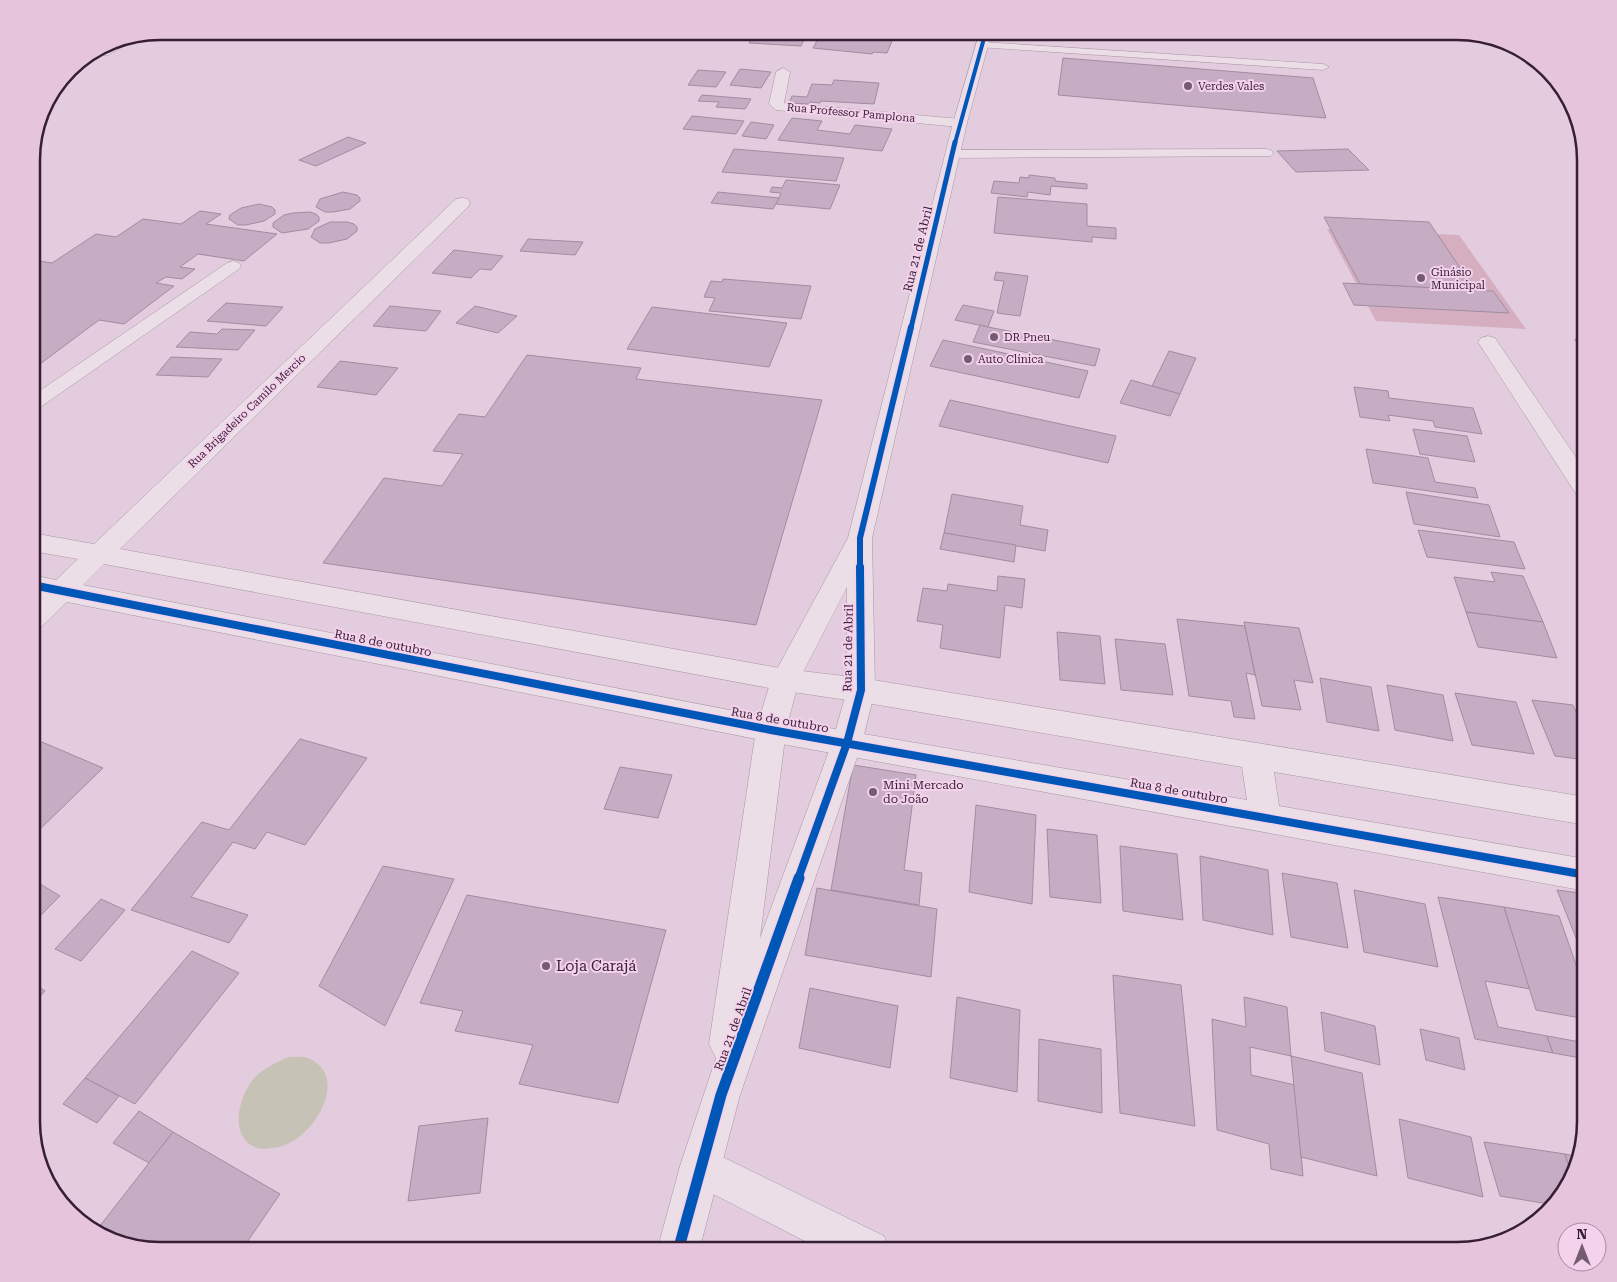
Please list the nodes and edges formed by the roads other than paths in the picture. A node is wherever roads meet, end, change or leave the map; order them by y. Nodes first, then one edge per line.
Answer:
1 (983, 40) edge
2 (1007, 40) edge
3 (1323, 67) dead end
4 (783, 72) dead end
5 (960, 123) junction
6 (1266, 153) dead end
7 (952, 154) junction
8 (462, 203) dead end
9 (233, 266) dead end
10 (1488, 342) dead end
11 (40, 399) edge
12 (1577, 477) edge
13 (860, 538) junction
14 (40, 544) edge
15 (97, 555) junction
16 (40, 587) edge
17 (60, 591) junction
18 (40, 611) edge
19 (785, 680) junction
20 (861, 690) junction
21 (771, 730) junction
22 (847, 743) junction
23 (1256, 756) junction
24 (1577, 810) edge
25 (1264, 818) junction
26 (1577, 873) edge
27 (721, 1095) junction
28 (700, 1166) junction
29 (680, 1242) edge
30 (851, 1242) edge

1 - 5 street, Rua 21 de Abril
2 - 3 lane
4 - 5 street, Rua Professor Pamplona
5 - 7 street, Rua 21 de Abril
6 - 7 lane
7 - 13 street, Rua 21 de Abril
8 - 15 street, Rua Brigadeiro Camilo Mercio
9 - 11 lane
10 - 12 street
13 - 19 street, Rua 21 de Abril
13 - 20 street, Rua 21 de Abril
14 - 15 street
15 - 17 street, Rua Brigadeiro Camilo Mercio
15 - 19 street
16 - 17 street, Rua 8 de outubro
17 - 18 street, Rua Brigadeiro Camilo Mercio
17 - 21 street, Rua 8 de outubro
19 - 20 street
19 - 21 street, Rua 21 de Abril
20 - 22 street, Rua 21 de Abril
20 - 23 street
21 - 22 street, Rua 8 de outubro
21 - 27 street, Rua 21 de Abril
22 - 25 street, Rua 8 de outubro
22 - 27 street, Rua 21 de Abril
23 - 24 street
23 - 25 street
25 - 26 street, Rua 8 de outubro
27 - 28 street, Rua 21 de Abril
28 - 29 street, Rua 21 de Abril
28 - 30 street

